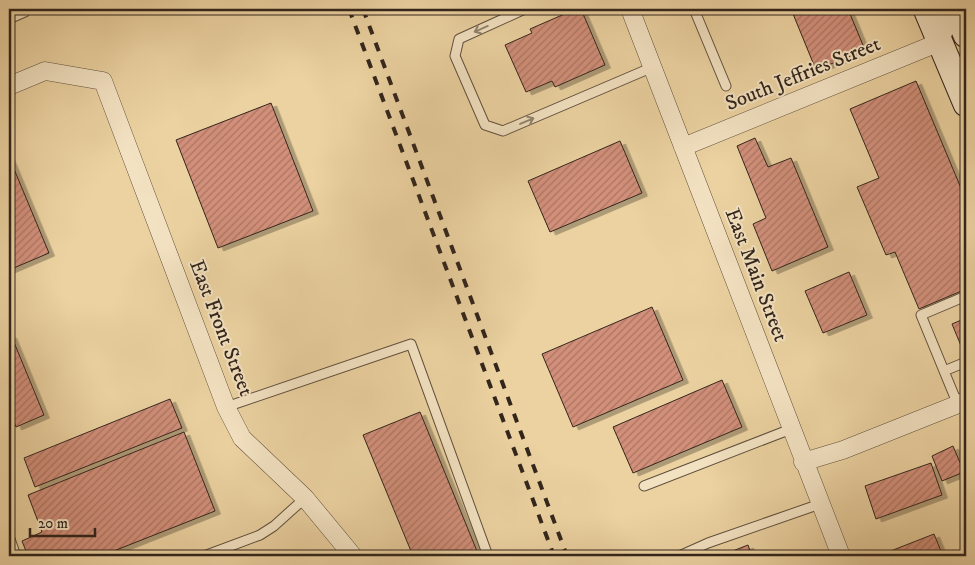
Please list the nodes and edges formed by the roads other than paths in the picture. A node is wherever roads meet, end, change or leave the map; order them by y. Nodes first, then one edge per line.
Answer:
1 (24, 9) edge
2 (526, 9) edge
3 (630, 9) edge
4 (694, 9) edge
5 (926, 9) edge
6 (951, 9) edge
7 (955, 9) edge
8 (9, 19) edge
9 (966, 35) edge
10 (940, 42) junction
11 (653, 68) junction
12 (9, 86) edge
13 (726, 86) dead end
14 (966, 104) edge
15 (683, 147) junction
16 (966, 296) edge
17 (966, 362) edge
18 (944, 371) junction
19 (962, 403) edge
20 (226, 407) junction
21 (791, 429) junction
22 (804, 462) junction
23 (644, 486) dead end
24 (305, 498) junction
25 (820, 504) junction
26 (9, 536) edge
27 (16, 556) edge
28 (204, 556) edge
29 (353, 556) edge
30 (488, 556) edge
31 (679, 556) edge
32 (841, 556) edge

1 - 8 lane
2 -> 11 lane
3 - 11 street, East Main Street
4 - 13 lane
5 - 10 main road
6 - 10 street
7 - 9 main road
10 - 14 main road
10 - 15 street, South Jeffries Street
11 - 15 street, East Main Street
12 - 20 street, East Front Street
15 - 21 street, East Main Street
16 - 18 lane
17 - 18 lane
18 - 19 lane
19 - 22 street
20 - 24 street, East Front Street
20 - 30 lane
21 - 22 street, East Main Street
21 - 23 lane
22 - 25 street, East Main Street
24 - 28 lane
24 - 29 street, East Front Street
25 - 31 lane
25 - 32 street, East Main Street
26 - 27 lane

